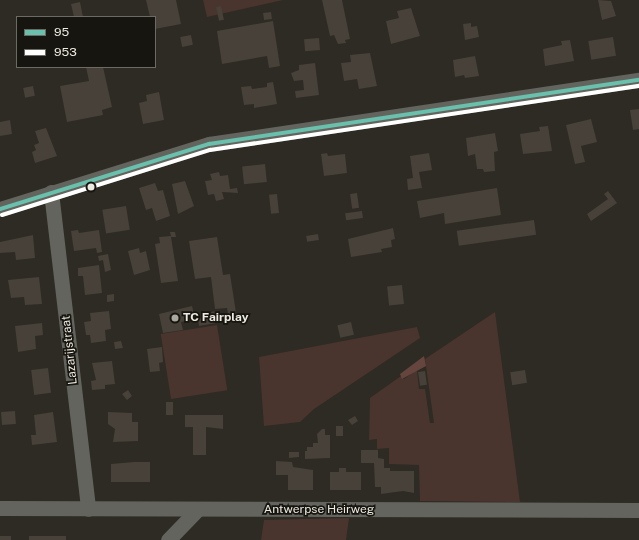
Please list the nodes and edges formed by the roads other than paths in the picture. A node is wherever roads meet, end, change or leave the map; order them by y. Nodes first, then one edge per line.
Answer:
1 (639, 80) edge
2 (51, 192) junction
3 (0, 209) edge
4 (0, 508) edge
5 (88, 509) junction
6 (197, 510) junction
7 (639, 510) edge
8 (168, 540) edge

1 - 2 street
2 - 3 street
2 - 5 street, Lazarijstraat
4 - 5 street, Antwerpse Heirweg
5 - 6 street, Antwerpse Heirweg
6 - 7 street, Antwerpse Heirweg
6 - 8 street

